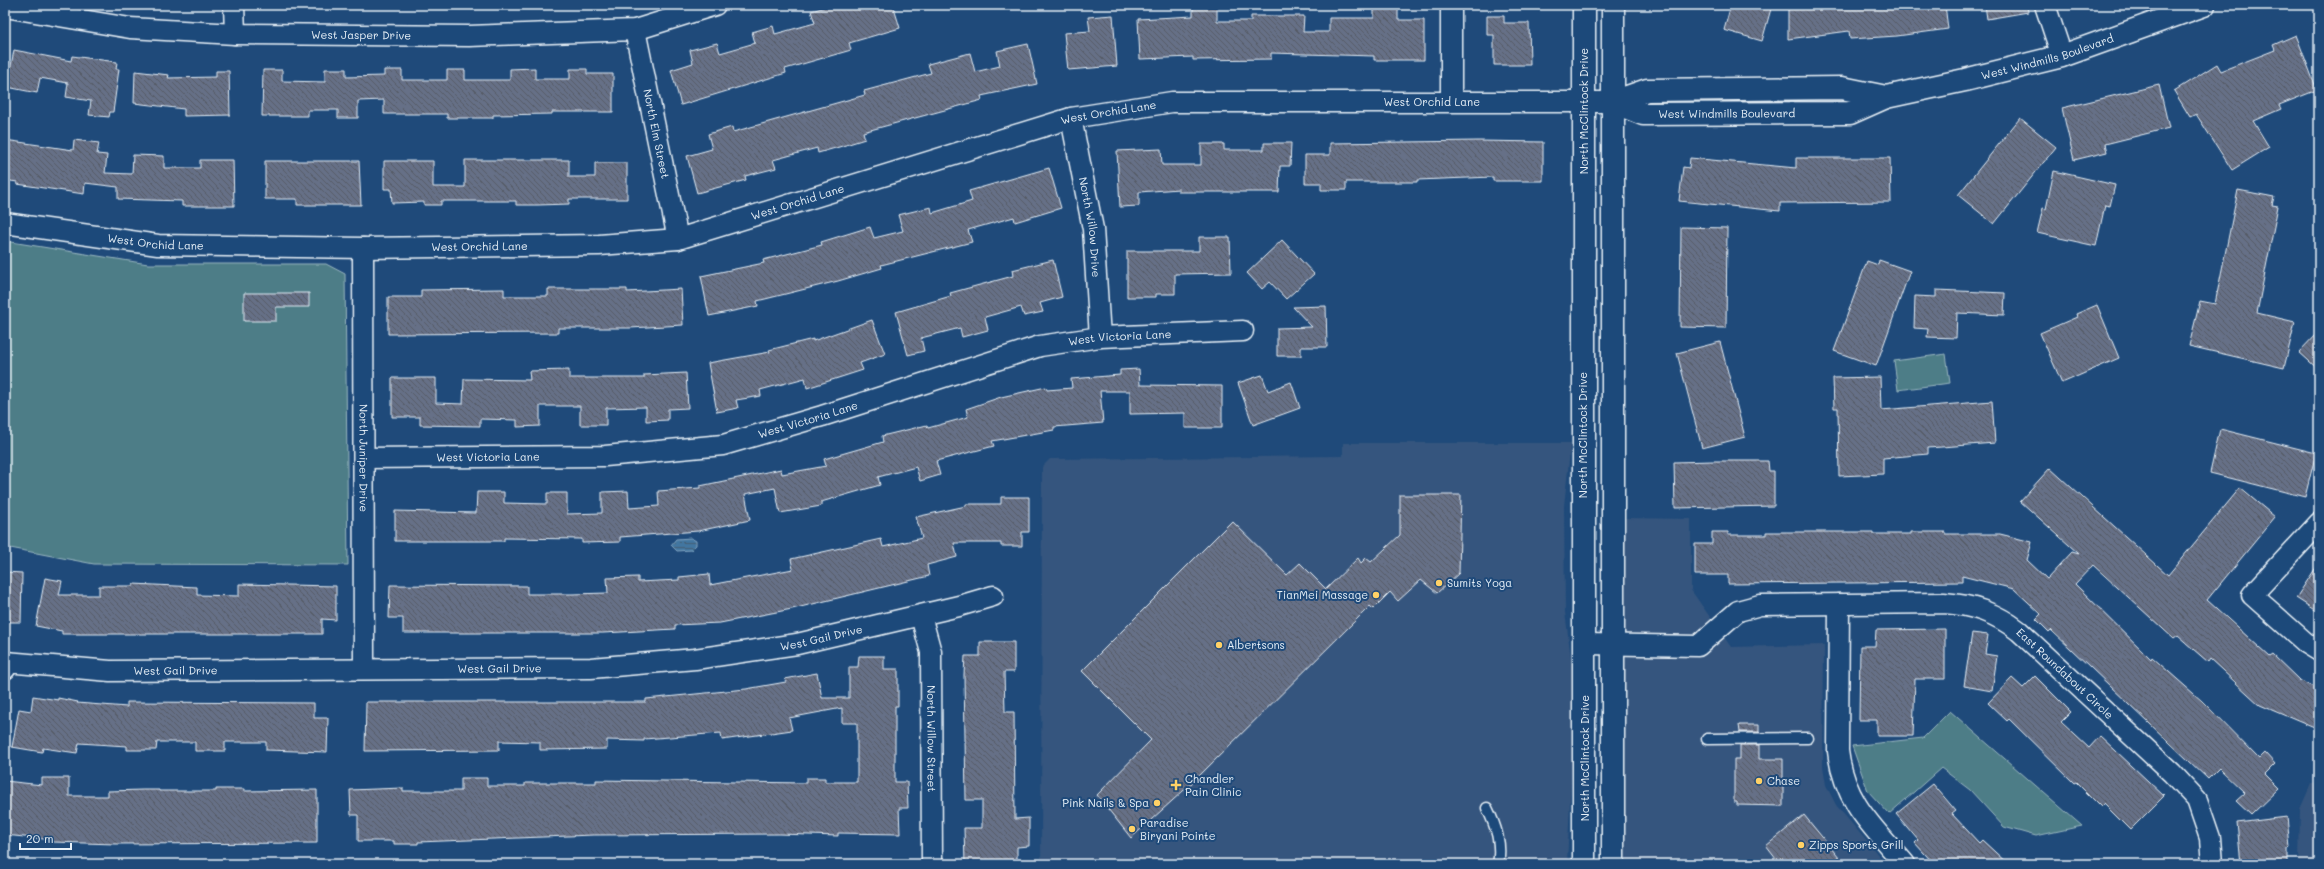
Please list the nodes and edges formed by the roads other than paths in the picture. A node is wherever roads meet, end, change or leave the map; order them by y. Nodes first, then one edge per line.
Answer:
1 (234, 5) edge
2 (716, 5) edge
3 (1451, 5) edge
4 (1584, 5) edge
5 (1613, 5) edge
6 (2045, 5) edge
7 (2204, 5) edge
8 (5, 7) edge
9 (636, 30) junction
10 (235, 34) junction
11 (2062, 56) junction
12 (1451, 102) junction
13 (1599, 102) junction
14 (1071, 118) junction
15 (5, 222) edge
16 (678, 239) junction
17 (363, 248) junction
18 (1243, 332) dead end
19 (1100, 337) junction
20 (364, 458) junction
21 (2319, 523) edge
22 (993, 596) dead end
23 (1839, 604) junction
24 (921, 616) junction
25 (1586, 644) junction
26 (1614, 644) junction
27 (2319, 651) edge
28 (364, 668) junction
29 (5, 669) edge
30 (1808, 738) dead end
31 (1707, 739) dead end
32 (1487, 808) dead end
33 (932, 864) edge
34 (1498, 864) edge
35 (1584, 864) edge
36 (1613, 864) edge
37 (1905, 864) edge
38 (2212, 864) edge

1 - 10 street
2 - 9 street, West Jasper Drive
3 - 12 street
4 - 13 main road, North McClintock Drive
5 - 13 main road, North McClintock Drive
6 - 11 street
7 - 11 main road, West Windmills Boulevard
8 - 10 street, West Jasper Drive
9 - 10 street, West Jasper Drive
9 - 16 street, North Elm Street
11 - 13 main road, West Windmills Boulevard
12 - 13 street, West Orchid Lane
12 - 14 street, West Orchid Lane
13 - 25 main road, North McClintock Drive
13 - 26 main road, North McClintock Drive
14 - 16 street, West Orchid Lane
14 - 19 street, North Willow Drive
15 - 17 street, West Orchid Lane
16 - 17 street, West Orchid Lane
17 - 20 street, North Juniper Drive
18 - 19 street, West Victoria Lane
19 - 20 street, West Victoria Lane
20 - 28 street, North Juniper Drive
21 - 27 street
22 - 24 street, West Gail Drive
23 - 26 street, East Roundabout Circle
23 - 37 street
23 - 38 street, East Roundabout Circle
24 - 28 street, West Gail Drive
24 - 33 street, North Willow Street
25 - 26 street, East Roundabout Circle
25 - 35 main road, North McClintock Drive
26 - 36 main road, North McClintock Drive
28 - 29 street, West Gail Drive
30 - 31 lane
32 - 34 lane

